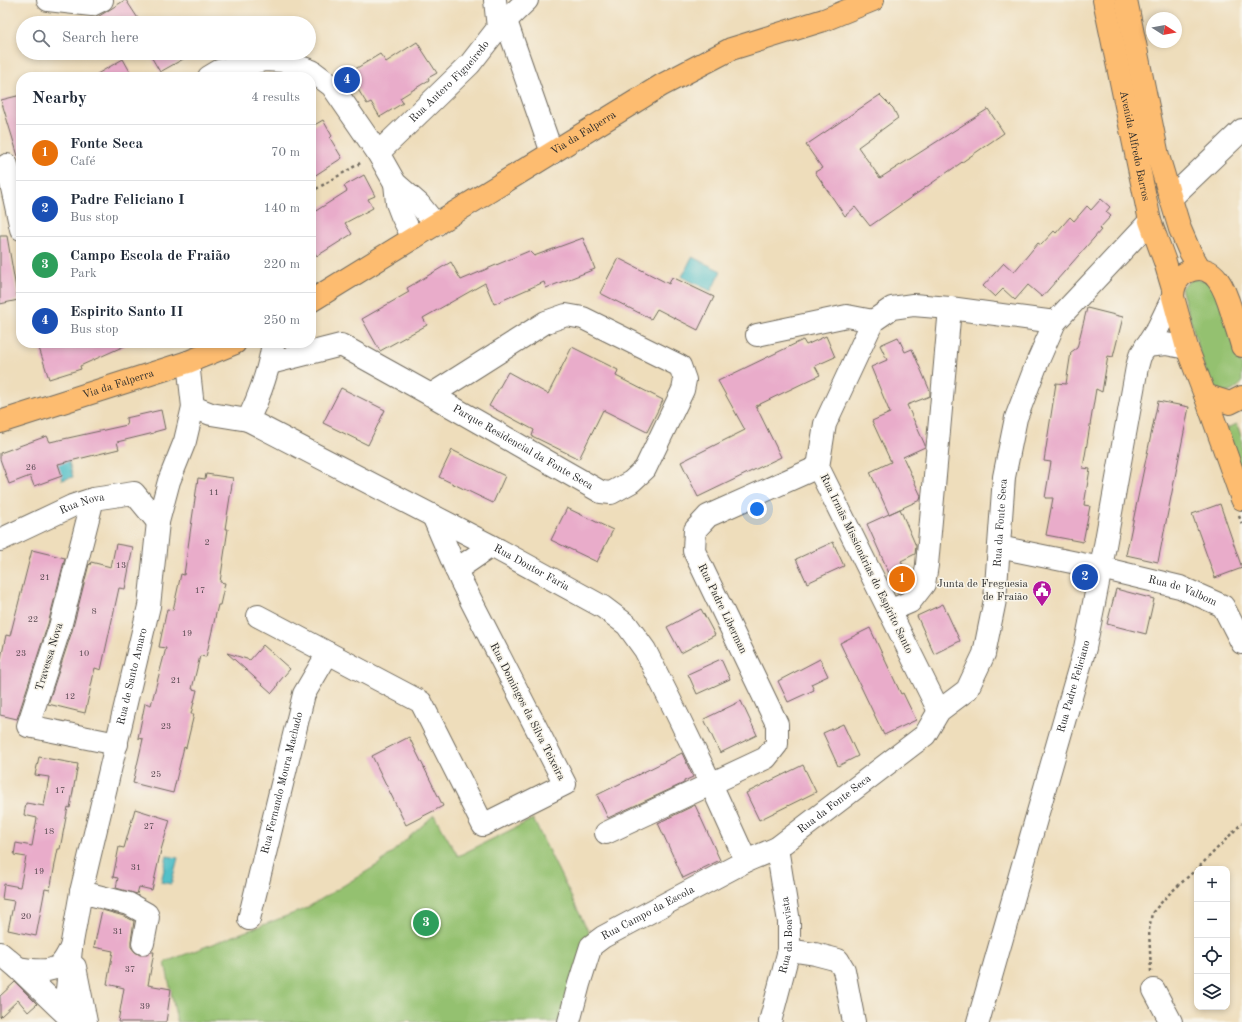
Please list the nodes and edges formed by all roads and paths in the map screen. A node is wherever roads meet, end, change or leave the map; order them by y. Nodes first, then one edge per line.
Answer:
1 (48, 0) edge
2 (102, 0) edge
3 (495, 0) edge
4 (527, 0) edge
5 (873, 0) edge
6 (1104, 0) edge
7 (1126, 0) edge
8 (502, 25) junction
9 (264, 60) edge
10 (264, 60) edge
11 (217, 72) edge
12 (313, 72) edge
13 (316, 74) edge
14 (1242, 130) edge
15 (378, 153) junction
16 (552, 153) junction
17 (9, 164) edge
18 (395, 183) junction
19 (316, 189) edge
20 (1171, 198) junction
21 (16, 202) edge
22 (1150, 221) junction
23 (436, 225) junction
24 (414, 238) junction
25 (1200, 268) junction
26 (1173, 293) junction
27 (316, 298) edge
28 (950, 308) junction
29 (873, 321) junction
30 (1055, 322) junction
31 (757, 335) dead end
32 (1146, 346) junction
33 (1242, 346) edge
34 (223, 348) edge
35 (315, 348) edge
36 (316, 348) edge
37 (1187, 348) junction
38 (272, 353) edge
39 (188, 362) junction
40 (431, 395) junction
41 (1205, 395) junction
42 (1242, 397) edge
43 (193, 407) junction
44 (248, 420) junction
45 (0, 422) edge
46 (818, 467) junction
47 (169, 481) junction
48 (134, 494) junction
49 (93, 499) junction
50 (1242, 499) edge
51 (433, 516) junction
52 (158, 522) junction
53 (0, 540) edge
54 (491, 546) junction
55 (999, 547) junction
56 (1101, 568) junction
57 (456, 570) junction
58 (889, 611) junction
59 (258, 616) dead end
60 (1242, 643) edge
61 (328, 653) junction
62 (939, 711) junction
63 (117, 744) junction
64 (712, 784) junction
65 (1242, 823) edge
66 (606, 833) dead end
67 (777, 848) junction
68 (746, 861) junction
69 (81, 892) junction
70 (249, 918) dead end
71 (143, 943) dead end
72 (72, 948) junction
73 (789, 950) junction
74 (0, 953) edge
75 (18, 968) junction
76 (1154, 990) joint
77 (67, 1015) edge
78 (86, 1022) edge
79 (569, 1022) edge
80 (770, 1022) edge
81 (854, 1022) edge
82 (978, 1022) edge
83 (1171, 1022) edge

1 - 2 street
3 - 8 street
4 - 8 street, Rua Antero Figueiredo
5 - 16 main road, Via da Falperra
6 - 22 main road, Avenida Alfredo Barros
7 - 20 main road, Avenida Alfredo Barros
8 - 15 street, Rua Antero Figueiredo
8 - 16 street
9 - 12 street
10 - 11 street
13 - 15 street
14 - 20 street
15 - 18 street
15 - 19 path
16 - 23 main road, Via da Falperra
17 - 21 street
18 - 23 street
18 - 24 street
20 - 25 main road, Avenida Alfredo Barros
22 - 26 main road, Avenida Alfredo Barros
22 - 30 street, Rua da Fonte Seca
23 - 24 main road, Via da Falperra
24 - 27 main road, Via da Falperra
25 - 26 main road
25 - 33 main road, Avenida Alfredo Barros
26 - 32 street, Rua Padre Feliciano
26 - 37 main road, Avenida Alfredo Barros
28 - 29 street
28 - 30 street
28 - 58 street
29 - 31 street
29 - 46 street, Rua Irmãs Missionárias do Espírito Santo
30 - 55 street, Rua da Fonte Seca
32 - 37 street
32 - 56 street, Rua Padre Feliciano
34 - 39 main road, Via da Falperra
35 - 38 street, Parque Residencial da Fonte Seca
36 - 40 street, Parque Residencial da Fonte Seca
37 - 41 main road, Avenida Alfredo Barros
38 - 44 street
39 - 43 street, Rua de Santo Amaro
39 - 45 main road, Via da Falperra
40 - 40 street, Parque Residencial da Fonte Seca
41 - 42 main road
41 - 50 main road, Avenida Alfredo Barros
43 - 44 street, Rua Doutor Faria
43 - 47 street, Rua de Santo Amaro
44 - 51 street, Rua Doutor Faria
46 - 58 street, Rua Irmãs Missionárias do Espírito Santo
46 - 64 street, Rua Padre Liberman
47 - 48 street, Rua Nova
47 - 52 street, Rua de Santo Amaro
48 - 49 street, Rua Nova
48 - 52 street
49 - 53 street, Rua Nova
49 - 63 street, Travessa Nova
51 - 54 street, Rua Doutor Faria
51 - 57 street, Rua Domingos da Silva Teixeira
52 - 63 street, Rua de Santo Amaro
54 - 57 street
54 - 64 street, Rua Doutor Faria
55 - 56 street, Rua de Valbom
55 - 62 street, Rua da Fonte Seca
56 - 60 street, Rua de Valbom
56 - 82 street, Rua Padre Feliciano
57 - 61 street, Rua Domingos da Silva Teixeira
58 - 62 street, Rua Irmãs Missionárias do Espírito Santo
59 - 61 street, Rua Domingos da Silva Teixeira
61 - 70 street, Rua Fernando Moura Machado
62 - 67 street, Rua da Fonte Seca
63 - 69 street, Rua de Santo Amaro
64 - 66 street, Rua Padre Liberman
64 - 68 street, Rua Doutor Faria
65 - 76 path
67 - 68 street, Rua Campo da Escola
67 - 73 street, Rua da Boavista
68 - 79 street, Rua Campo da Escola
69 - 71 street
69 - 72 street, Rua de Santo Amaro
72 - 75 street
72 - 77 street, Rua de Santo Amaro
72 - 78 street
73 - 80 street, Rua da Boavista
73 - 81 street
74 - 75 street
75 - 77 street
76 - 83 street

